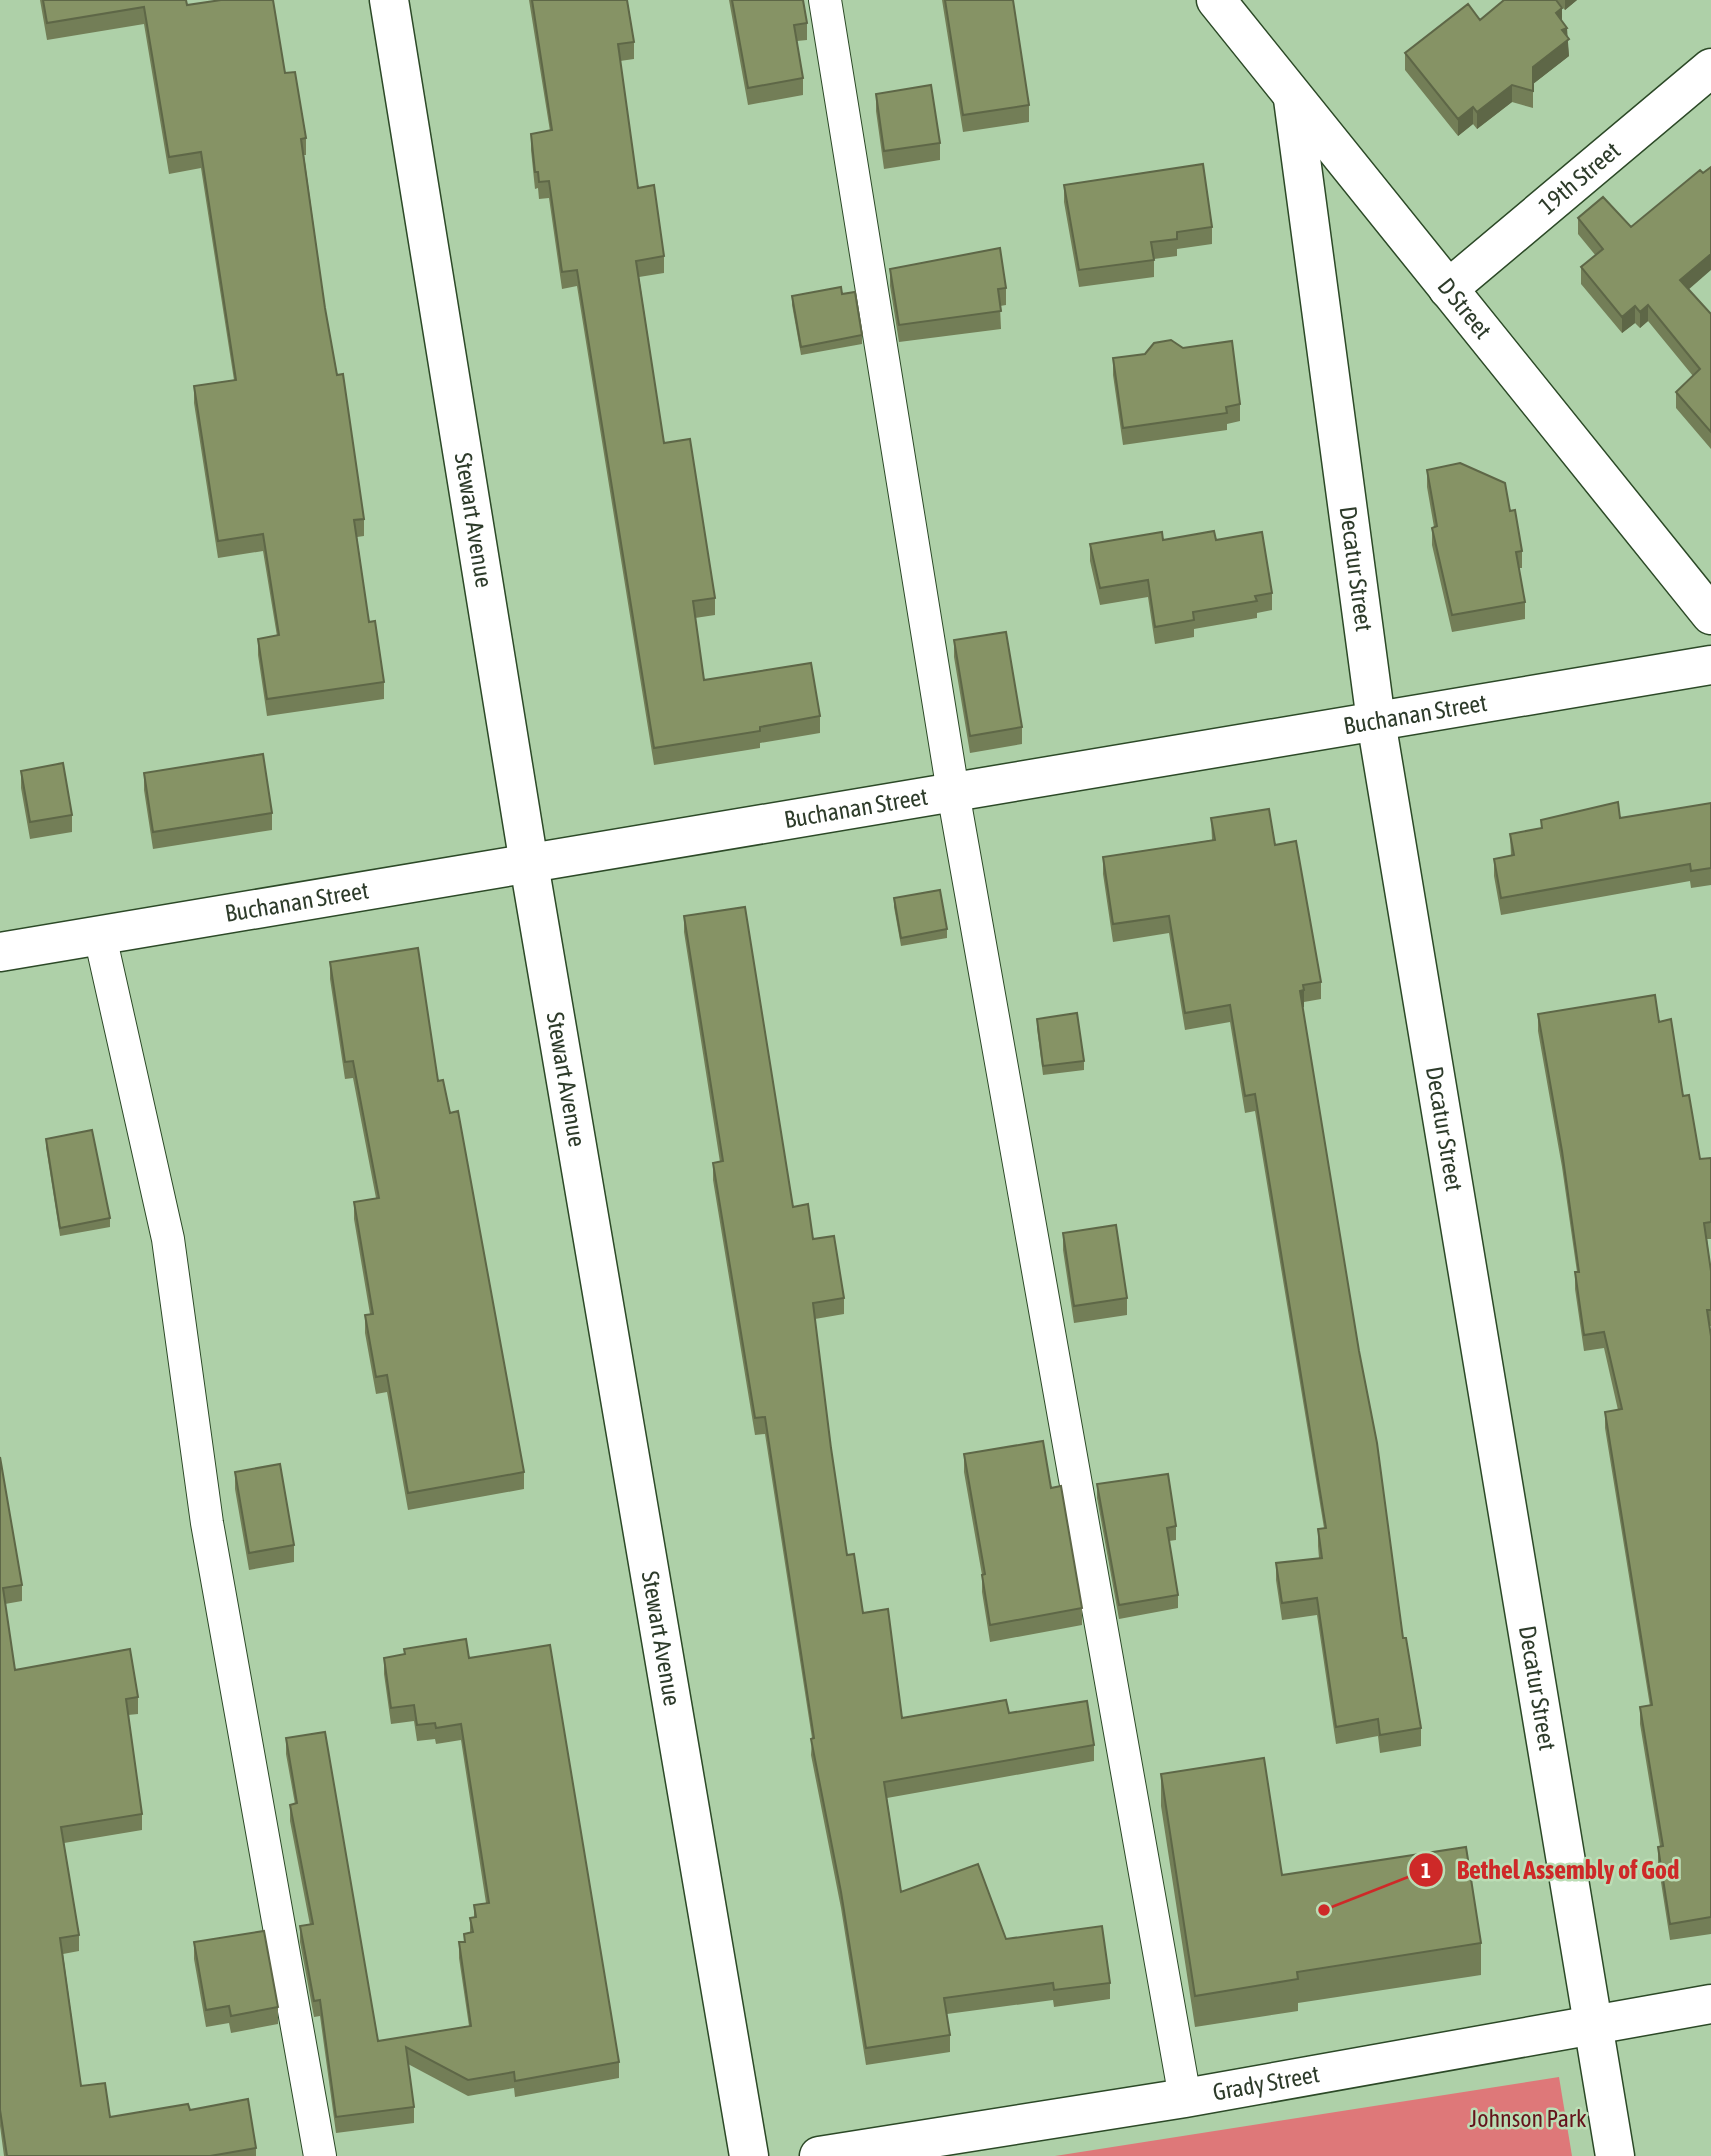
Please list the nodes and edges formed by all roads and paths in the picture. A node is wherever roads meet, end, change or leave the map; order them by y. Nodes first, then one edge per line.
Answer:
1 (389, 0) edge
2 (825, 0) edge
3 (1216, 0) edge
4 (1711, 68) edge
5 (1293, 99) junction
6 (1448, 289) junction
7 (1711, 615) edge
8 (1711, 665) edge
9 (1376, 721) junction
10 (953, 792) junction
11 (529, 864) junction
12 (100, 936) junction
13 (0, 953) edge
14 (1711, 2004) edge
15 (1592, 2023) junction
16 (1185, 2098) junction
17 (320, 2156) edge
18 (750, 2156) edge
19 (819, 2156) edge
20 (1615, 2156) edge

1 - 11 street, Stewart Avenue
2 - 10 lane
3 - 5 street, D Street
4 - 6 street, 19th Street
5 - 6 street, D Street
5 - 9 street, Decatur Street
6 - 7 street, D Street
8 - 9 street, Buchanan Street
9 - 10 street, Buchanan Street
9 - 15 street, Decatur Street
10 - 11 street, Buchanan Street
10 - 16 lane
11 - 12 street, Buchanan Street
11 - 18 street, Stewart Avenue
12 - 13 street, Buchanan Street
12 - 17 lane
14 - 15 street, Grady Street
15 - 16 street, Grady Street
15 - 20 street, Decatur Street
16 - 19 street, Grady Street

